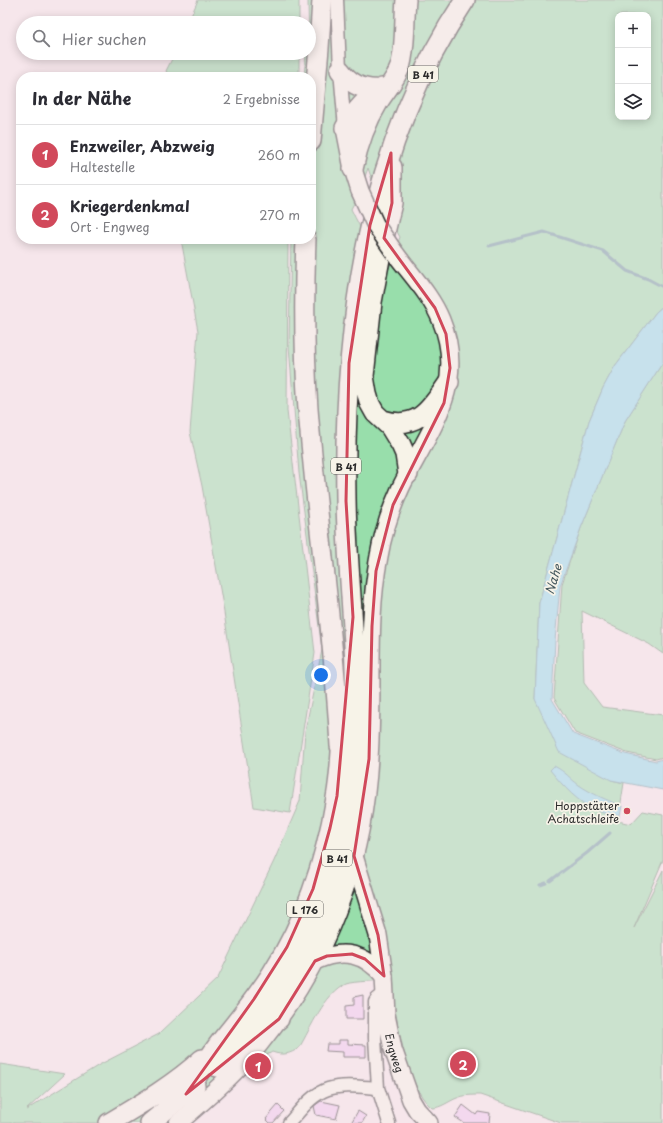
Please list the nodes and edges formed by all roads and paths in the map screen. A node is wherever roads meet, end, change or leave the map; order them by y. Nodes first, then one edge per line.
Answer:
1 (322, 0) edge
2 (337, 0) edge
3 (406, 0) edge
4 (466, 0) edge
5 (340, 70) junction
6 (316, 83) edge
7 (386, 85) junction
8 (345, 128) junction
9 (390, 153) junction
10 (353, 169) junction
11 (306, 244) edge
12 (449, 382) junction
13 (383, 420) junction
14 (408, 474) junction
15 (353, 617) junction
16 (340, 756) junction
17 (354, 856) junction
18 (315, 961) junction
19 (384, 976) junction
20 (384, 994) junction
21 (279, 1019) junction
22 (221, 1042) junction
23 (217, 1067) junction
24 (378, 1088) junction
25 (186, 1094) junction
26 (109, 1123) edge
27 (150, 1123) edge
28 (178, 1123) edge
29 (289, 1123) edge
30 (389, 1123) edge
31 (429, 1123) edge

1 - 6 main road
2 - 5 street
3 - 7 main road
4 - 9 main road, B 41
5 - 7 main road
5 - 8 street
7 - 8 main road
7 - 10 main road
8 - 10 main road, L 176
9 - 13 main road
9 - 15 main road, B 41
10 - 12 main road, L 176, bridge
11 - 16 main road
12 - 13 main road
12 - 14 main road, L 176
13 - 14 main road
14 - 17 main road, L 176
15 - 16 main road, L 176
15 - 23 main road, B 41
16 - 22 main road, L 176
17 - 18 main road, L 176
17 - 19 main road, Engweg
18 - 19 main road
18 - 21 main road, L 176
19 - 20 main road, Engweg
20 - 24 street
20 - 31 main road, Engweg
21 - 23 main road, L 176
21 - 28 main road, L 176
22 - 25 main road
22 - 26 main road, L 176
23 - 25 main road, B 41
24 - 29 street
24 - 30 street
25 - 27 main road, B 41

